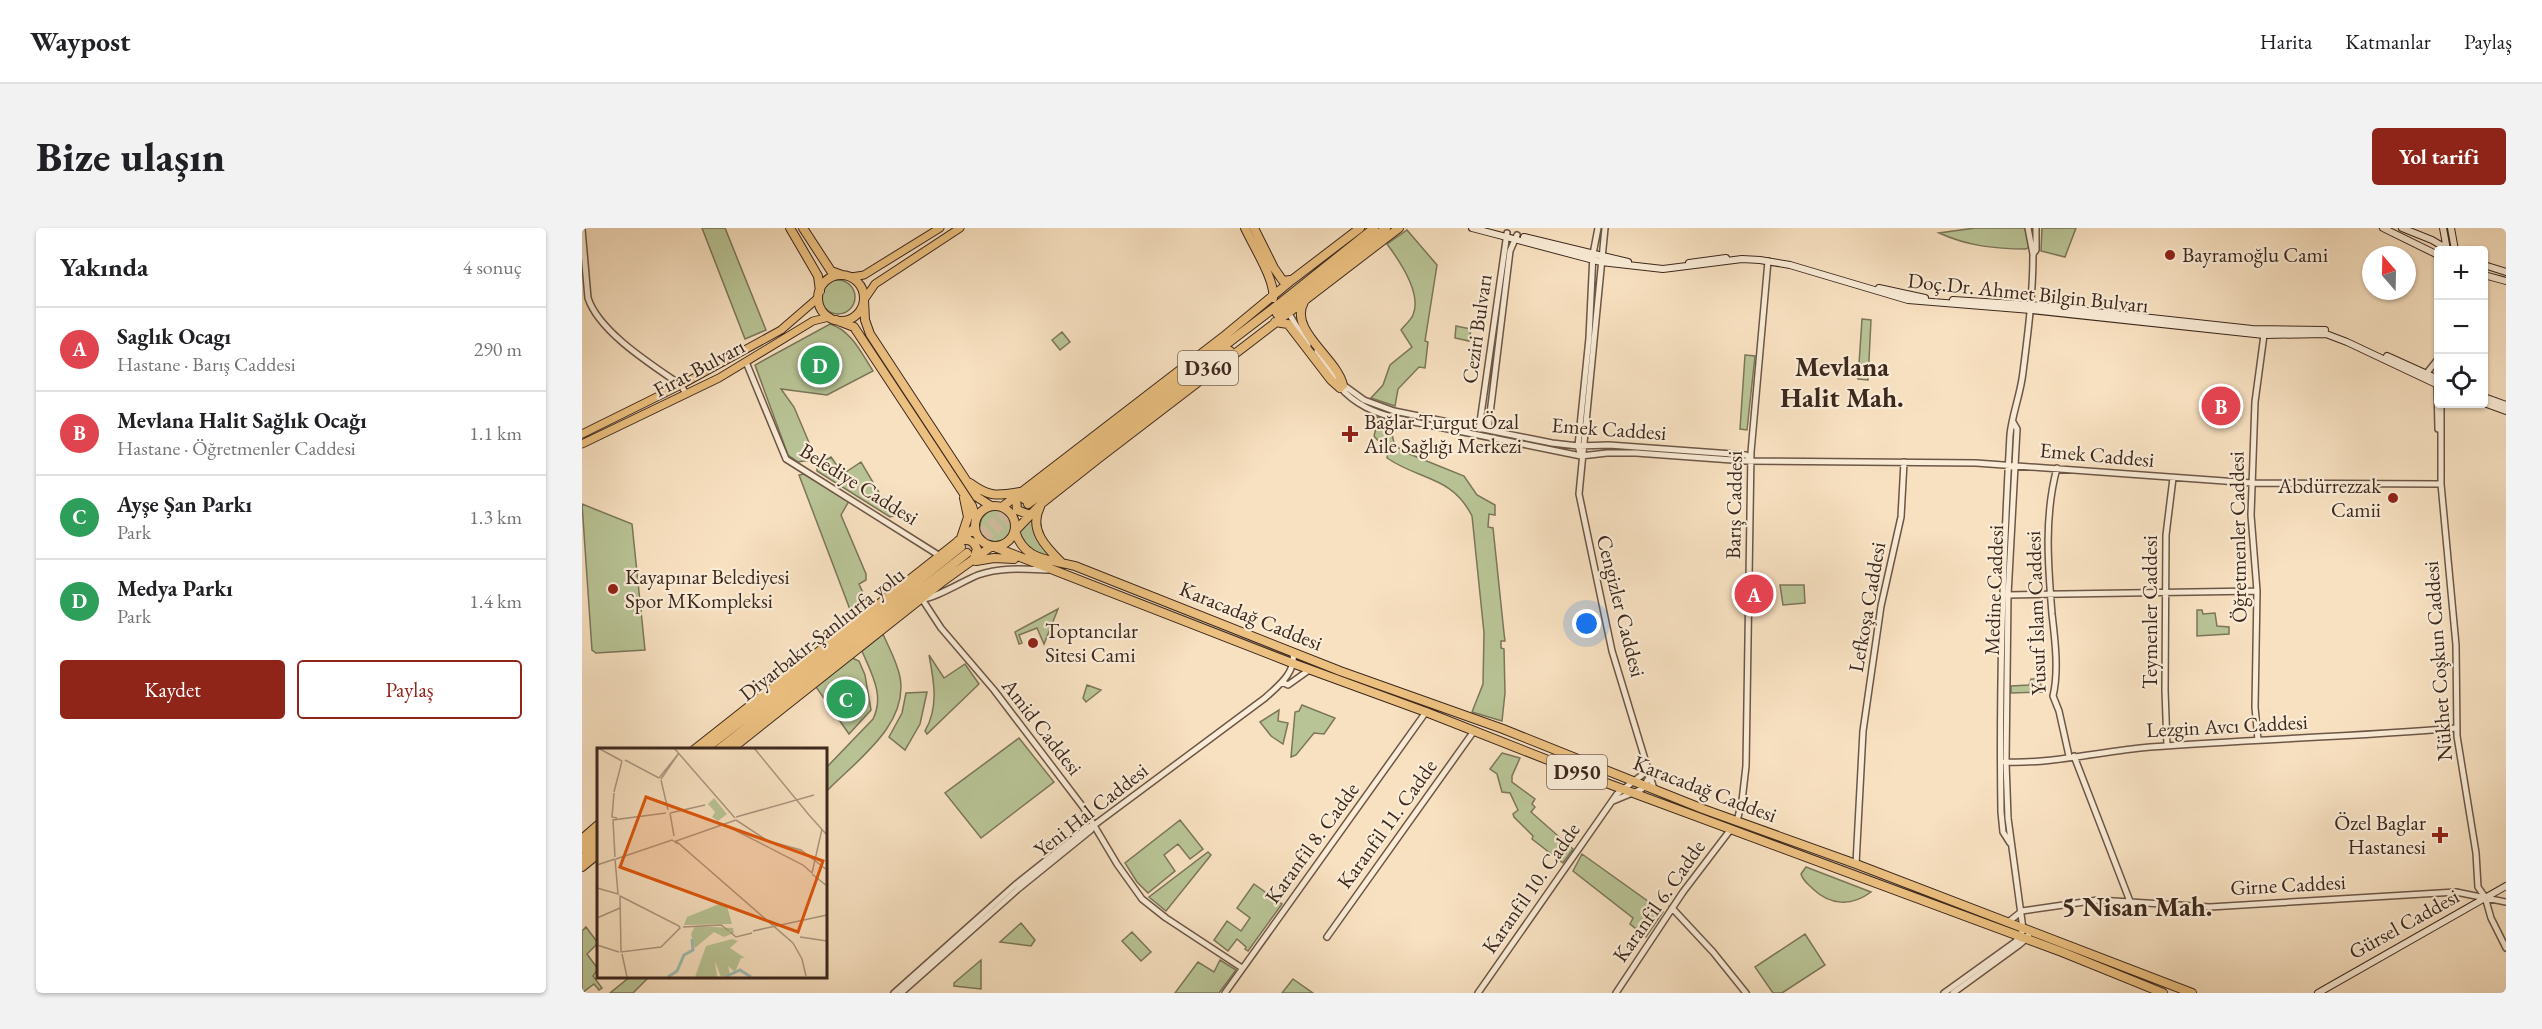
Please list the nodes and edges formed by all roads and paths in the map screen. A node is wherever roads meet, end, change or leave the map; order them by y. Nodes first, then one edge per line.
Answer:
1 (790, 228) edge
2 (803, 228) edge
3 (940, 228) edge
4 (960, 228) edge
5 (1249, 228) edge
6 (1360, 228) edge
7 (1367, 228) edge
8 (1374, 228) edge
9 (1387, 228) edge
10 (1400, 228) edge
11 (1472, 228) edge
12 (1487, 228) edge
13 (1598, 228) edge
14 (1605, 228) edge
15 (2028, 228) edge
16 (2036, 228) edge
17 (2383, 228) edge
18 (2402, 228) edge
19 (2442, 228) edge
20 (2451, 228) edge
21 (582, 229) edge
22 (1506, 235) junction
23 (1516, 237) junction
24 (2432, 240) junction
25 (2442, 246) edge
26 (2447, 246) edge
27 (2454, 246) edge
28 (1336, 248) junction
29 (2434, 253) edge
30 (2033, 254) junction
31 (1593, 256) junction
32 (1601, 258) junction
33 (1768, 261) junction
34 (2488, 266) edge
35 (1346, 268) junction
36 (2506, 272) edge
37 (847, 276) junction
38 (2488, 276) edge
39 (1292, 280) junction
40 (2506, 280) edge
41 (1278, 285) dead end
42 (819, 295) junction
43 (1273, 298) junction
44 (1306, 298) junction
45 (864, 300) junction
46 (2031, 308) junction
47 (1292, 317) dead end
48 (833, 319) junction
49 (1275, 322) junction
50 (2264, 335) junction
51 (1197, 356) junction
52 (746, 362) junction
53 (2434, 365) edge
54 (1218, 367) junction
55 (2426, 374) junction
56 (2434, 380) edge
57 (2434, 381) edge
58 (681, 385) junction
59 (1341, 386) junction
60 (686, 394) junction
61 (2488, 398) edge
62 (1164, 402) junction
63 (2488, 404) edge
64 (2506, 405) edge
65 (2437, 408) edge
66 (2443, 408) edge
67 (1140, 409) junction
68 (2506, 411) edge
69 (1479, 429) junction
70 (1488, 430) junction
71 (582, 434) edge
72 (2439, 436) junction
73 (582, 444) edge
74 (1578, 446) junction
75 (1585, 446) junction
76 (1581, 456) junction
77 (1751, 459) junction
78 (1904, 462) junction
79 (2013, 466) junction
80 (2057, 468) junction
81 (2173, 478) junction
82 (965, 479) junction
83 (2252, 483) junction
84 (2441, 484) junction
85 (959, 486) junction
86 (1023, 498) junction
87 (1042, 503) junction
88 (992, 506) junction
89 (1002, 507) junction
90 (1030, 514) junction
91 (976, 519) junction
92 (975, 528) junction
93 (1015, 531) junction
94 (992, 546) junction
95 (964, 548) junction
96 (940, 556) junction
97 (1032, 562) junction
98 (1063, 563) junction
99 (963, 566) junction
100 (1052, 570) junction
101 (2166, 591) junction
102 (2257, 591) junction
103 (2051, 594) junction
104 (2008, 595) junction
105 (921, 599) junction
106 (1289, 651) junction
107 (837, 657) junction
108 (1278, 657) junction
109 (812, 658) junction
110 (1292, 663) junction
111 (809, 669) junction
112 (1309, 670) junction
113 (824, 675) junction
114 (1282, 682) junction
115 (1426, 712) junction
116 (2456, 728) junction
117 (1474, 731) junction
118 (2258, 740) junction
119 (2167, 746) junction
120 (697, 748) edge
121 (707, 748) edge
122 (721, 748) edge
123 (733, 748) edge
124 (2072, 756) junction
125 (2003, 761) junction
126 (1645, 762) junction
127 (1650, 776) junction
128 (1634, 782) junction
129 (1609, 784) junction
130 (1645, 786) junction
131 (1622, 789) junction
132 (1654, 789) junction
133 (1633, 793) junction
134 (1612, 802) junction
135 (1737, 821) junction
136 (597, 826) edge
137 (1092, 828) junction
138 (1731, 829) junction
139 (597, 836) edge
140 (582, 839) edge
141 (597, 846) edge
142 (582, 848) edge
143 (597, 855) edge
144 (582, 858) edge
145 (1856, 864) junction
146 (582, 867) edge
147 (2506, 886) edge
148 (2485, 897) junction
149 (2506, 902) edge
150 (2131, 904) junction
151 (1672, 908) junction
152 (2022, 912) junction
153 (2007, 923) junction
154 (2025, 934) junction
155 (1327, 937) dead end
156 (2506, 948) edge
157 (1242, 968) junction
158 (1953, 992) edge
159 (894, 993) edge
160 (901, 993) edge
161 (1225, 993) edge
162 (1478, 993) edge
163 (1616, 993) edge
164 (1746, 993) edge
165 (1944, 993) edge
166 (2163, 993) edge
167 (2192, 993) edge
168 (2319, 993) edge

1 - 42 highway
2 - 37 highway
3 - 37 main road
4 - 45 main road
5 - 39 highway
5 - 41 street
5 - 43 highway
6 - 28 highway
7 - 28 highway
8 - 67 highway, D360
9 - 35 highway
9 - 62 highway, D360
10 - 35 highway
11 - 22 main road, Doç.Dr. Ahmet Bilgin Bulvarı
12 - 22 main road, Doç.Dr. Ahmet Bilgin Bulvarı
13 - 31 street, Cengizler Caddesi
14 - 32 street, Cengizler Caddesi
15 - 30 street
16 - 30 street
17 - 29 main road
18 - 24 main road
19 - 24 main road
19 - 26 main road
20 - 27 main road
21 - 58 street
22 - 23 main road, Doç.Dr. Ahmet Bilgin Bulvarı
22 - 69 street, Ceziri Bulvarı
23 - 31 main road, Doç.Dr. Ahmet Bilgin Bulvarı
23 - 70 street, Ceziri Bulvarı
24 - 25 main road
28 - 39 highway
30 - 46 street
31 - 32 main road, Doç.Dr. Ahmet Bilgin Bulvarı
31 - 74 street, Cengizler Caddesi
32 - 33 main road, Doç.Dr. Ahmet Bilgin Bulvarı
32 - 46 main road, Doç.Dr. Ahmet Bilgin Bulvarı
32 - 75 street, Cengizler Caddesi
33 - 46 main road, Doç.Dr. Ahmet Bilgin Bulvarı
33 - 77 street, Barış Caddesi
34 - 36 main road
35 - 44 highway
37 - 42 highway
37 - 45 highway
38 - 40 main road
39 - 43 highway
42 - 48 highway
42 - 58 main road, Fırat Bulvarı
43 - 51 highway
44 - 49 highway
44 - 59 highway
45 - 48 highway
45 - 82 highway
46 - 50 main road, Doç.Dr. Ahmet Bilgin Bulvarı
46 - 55 main road, Doç.Dr. Ahmet Bilgin Bulvarı
46 - 79 street
47 - 59 street, Emek Caddesi
48 - 52 main road, Fırat Bulvarı
48 - 85 highway
49 - 54 highway
49 - 59 highway
50 - 57 main road, Doç.Dr. Ahmet Bilgin Bulvarı
50 - 83 street, Öğretmenler Caddesi
51 - 67 highway
51 - 86 highway
52 - 60 main road, Fırat Bulvarı
52 - 96 street, Belediye Caddesi
53 - 55 street
54 - 62 highway
54 - 87 highway
55 - 56 main road, Doç.Dr. Ahmet Bilgin Bulvarı
58 - 60 street
58 - 71 main road, Fırat Bulvarı
59 - 69 street, Emek Caddesi
59 - 76 street, Emek Caddesi
60 - 73 main road, Fırat Bulvarı
61 - 64 main road
62 - 86 highway, D360
63 - 68 main road
65 - 72 street
66 - 72 street
67 - 86 highway, D360
69 - 70 street, Emek Caddesi
70 - 74 street, Emek Caddesi
72 - 84 street, Nükhet Coşkun Caddesi
74 - 75 street, Emek Caddesi
74 - 76 street, Cengizler Caddesi
75 - 76 street, Cengizler Caddesi
75 - 77 street, Emek Caddesi
76 - 77 street, Emek Caddesi
76 - 126 street, Cengizler Caddesi
77 - 78 street, Emek Caddesi
77 - 135 street, Barış Caddesi
78 - 79 street, Emek Caddesi
78 - 145 street, Lefkoşa Caddesi
79 - 80 street, Emek Caddesi
79 - 104 street, Medine Caddesi
79 - 125 street
80 - 81 street, Emek Caddesi
80 - 103 street, Yusuf İslam Caddesi
81 - 83 street, Emek Caddesi
81 - 101 street, Teymenler Caddesi
82 - 86 highway
82 - 88 highway
83 - 84 street, Emek Caddesi
83 - 102 street, Öğretmenler Caddesi
84 - 116 street, Nükhet Coşkun Caddesi
85 - 91 highway
85 - 95 highway
86 - 89 highway
86 - 90 highway
87 - 90 highway
87 - 98 highway
88 - 89 highway
88 - 91 highway
89 - 93 highway
90 - 93 highway
91 - 92 highway
92 - 94 highway
92 - 95 highway
93 - 94 highway
93 - 98 highway, Karacadağ Caddesi / D950
94 - 95 highway
94 - 97 highway, Karacadağ Caddesi / D950
95 - 96 highway
95 - 99 highway
95 - 107 highway, Diyarbakır-Şanlıurfa yolu
95 - 111 highway, Diyarbakır-Şanlıurfa yolu
96 - 109 highway
97 - 99 highway
97 - 100 highway, Karacadağ Caddesi / D950
98 - 106 highway, Karacadağ Caddesi / D950
99 - 105 highway
100 - 105 street
100 - 108 highway, Karacadağ Caddesi / D950
101 - 102 street
101 - 103 street
101 - 119 street, Teymenler Caddesi
102 - 118 street, Öğretmenler Caddesi
103 - 104 street
103 - 124 street, Yusuf İslam Caddesi
104 - 125 street, Medine Caddesi
105 - 113 highway
105 - 137 street, Amid Caddesi
106 - 108 highway
106 - 110 street, Yeni Hal Caddesi
106 - 128 highway, Karacadağ Caddesi / D950
107 - 113 highway
107 - 122 highway, Diyarbakır-Şanlıurfa yolu
108 - 110 highway, Karacadağ Caddesi / D950
109 - 111 highway
109 - 120 highway
110 - 112 highway, Karacadağ Caddesi / D950
110 - 114 street, Yeni Hal Caddesi
111 - 121 highway, Diyarbakır-Şanlıurfa yolu
112 - 114 street
112 - 115 highway, Karacadağ Caddesi / D950
113 - 123 highway
114 - 137 street, Yeni Hal Caddesi
115 - 117 highway, Karacadağ Caddesi / D950
115 - 157 street, Karanfil 8. Cadde
116 - 118 street, Lezgin Avcı Caddesi
116 - 148 street, Nükhet Coşkun Caddesi
117 - 129 highway, Karacadağ Caddesi / D950
117 - 155 street, Karanfil 11. Cadde
118 - 119 street, Lezgin Avcı Caddesi
119 - 124 street, Lezgin Avcı Caddesi
124 - 125 street, Lezgin Avcı Caddesi
124 - 150 street, Yusuf İslam Caddesi
125 - 152 street
126 - 127 street, Cengizler Caddesi
126 - 128 street
127 - 130 street
127 - 132 street, Cengizler Caddesi
128 - 130 highway, Karacadağ Caddesi / D950
128 - 131 street
129 - 131 highway, Karacadağ Caddesi / D950
129 - 134 street
130 - 132 highway, Karacadağ Caddesi / D950
130 - 133 street
131 - 133 highway, Karacadağ Caddesi / D950
131 - 134 street, Karanfil 10. Cadde
132 - 135 highway, Karacadağ Caddesi / D950
133 - 134 street
133 - 138 highway, Karacadağ Caddesi / D950
134 - 162 street, Karanfil 10. Cadde
135 - 145 highway, Karacadağ Caddesi / D950
136 - 140 highway
137 - 157 street, Amid Caddesi
137 - 159 street
137 - 160 street, Yeni Hal Caddesi
138 - 151 street, Karanfil 6. Cadde
138 - 154 highway, Karacadağ Caddesi / D950
139 - 142 highway
141 - 144 highway
143 - 146 highway
145 - 153 highway, Karacadağ Caddesi / D950
147 - 148 main road, Gürsel Caddesi
148 - 149 street, Girne Caddesi
148 - 150 street, Girne Caddesi
148 - 156 street, Nükhet Coşkun Caddesi
148 - 168 main road, Gürsel Caddesi
150 - 152 street, Girne Caddesi
151 - 163 street, Karanfil 6. Cadde
151 - 164 street
152 - 153 street
152 - 154 street
153 - 154 highway, Karacadağ Caddesi / D950
154 - 158 street
154 - 166 highway, Karacadağ Caddesi / D950
154 - 167 highway, Karacadağ Caddesi / D950
157 - 161 street, Karanfil 8. Cadde
158 - 165 street

